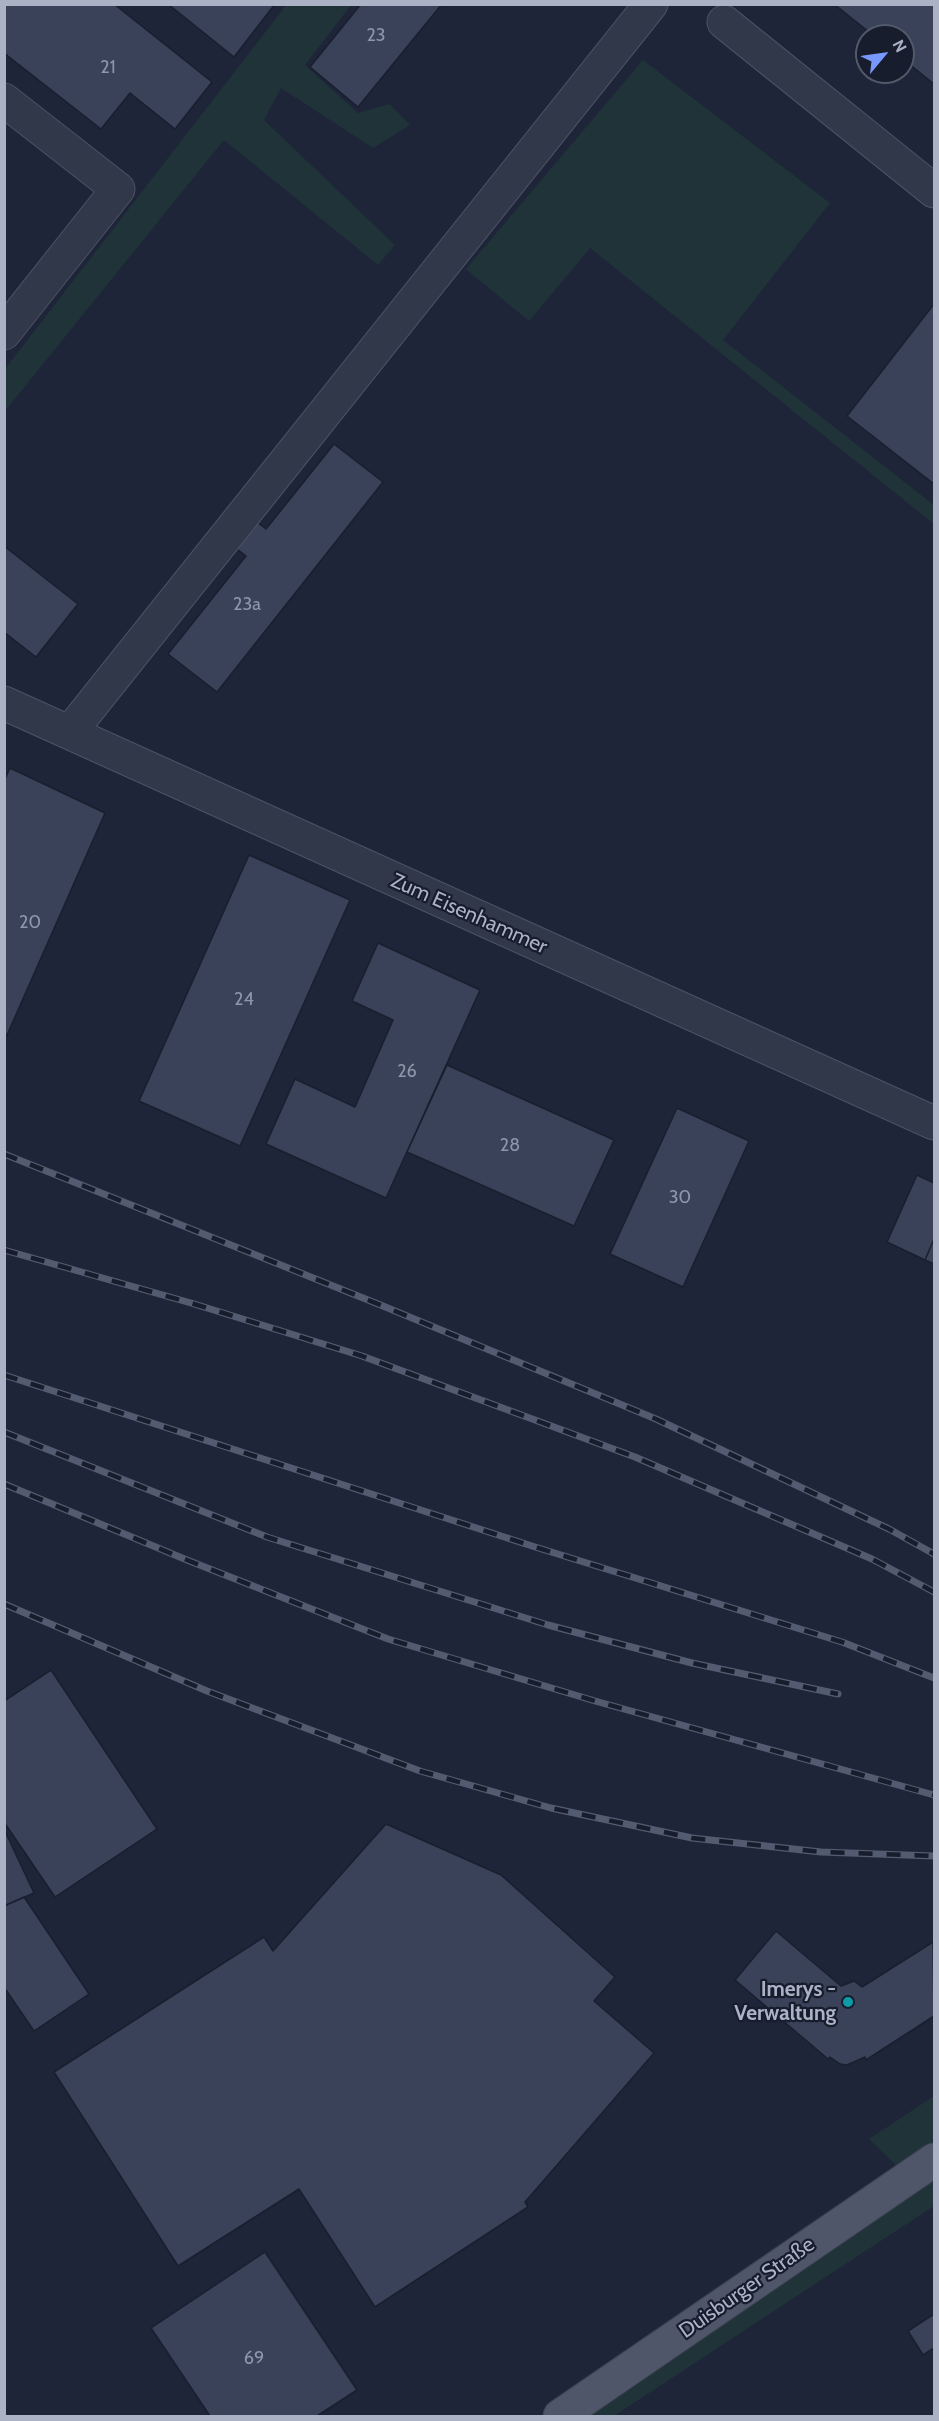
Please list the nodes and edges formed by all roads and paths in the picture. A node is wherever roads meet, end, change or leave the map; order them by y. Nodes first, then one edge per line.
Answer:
1 (651, 4) edge
2 (721, 10) edge
3 (4, 100) edge
4 (934, 191) edge
5 (4, 333) edge
6 (4, 703) edge
7 (70, 732) junction
8 (934, 1123) edge
9 (934, 2160) edge
10 (560, 2416) edge

1 - 7 street
2 - 4 street
3 - 5 street
6 - 7 street, Zum Eisenhammer
7 - 8 street, Zum Eisenhammer
9 - 10 main road, Duisburger Straße

